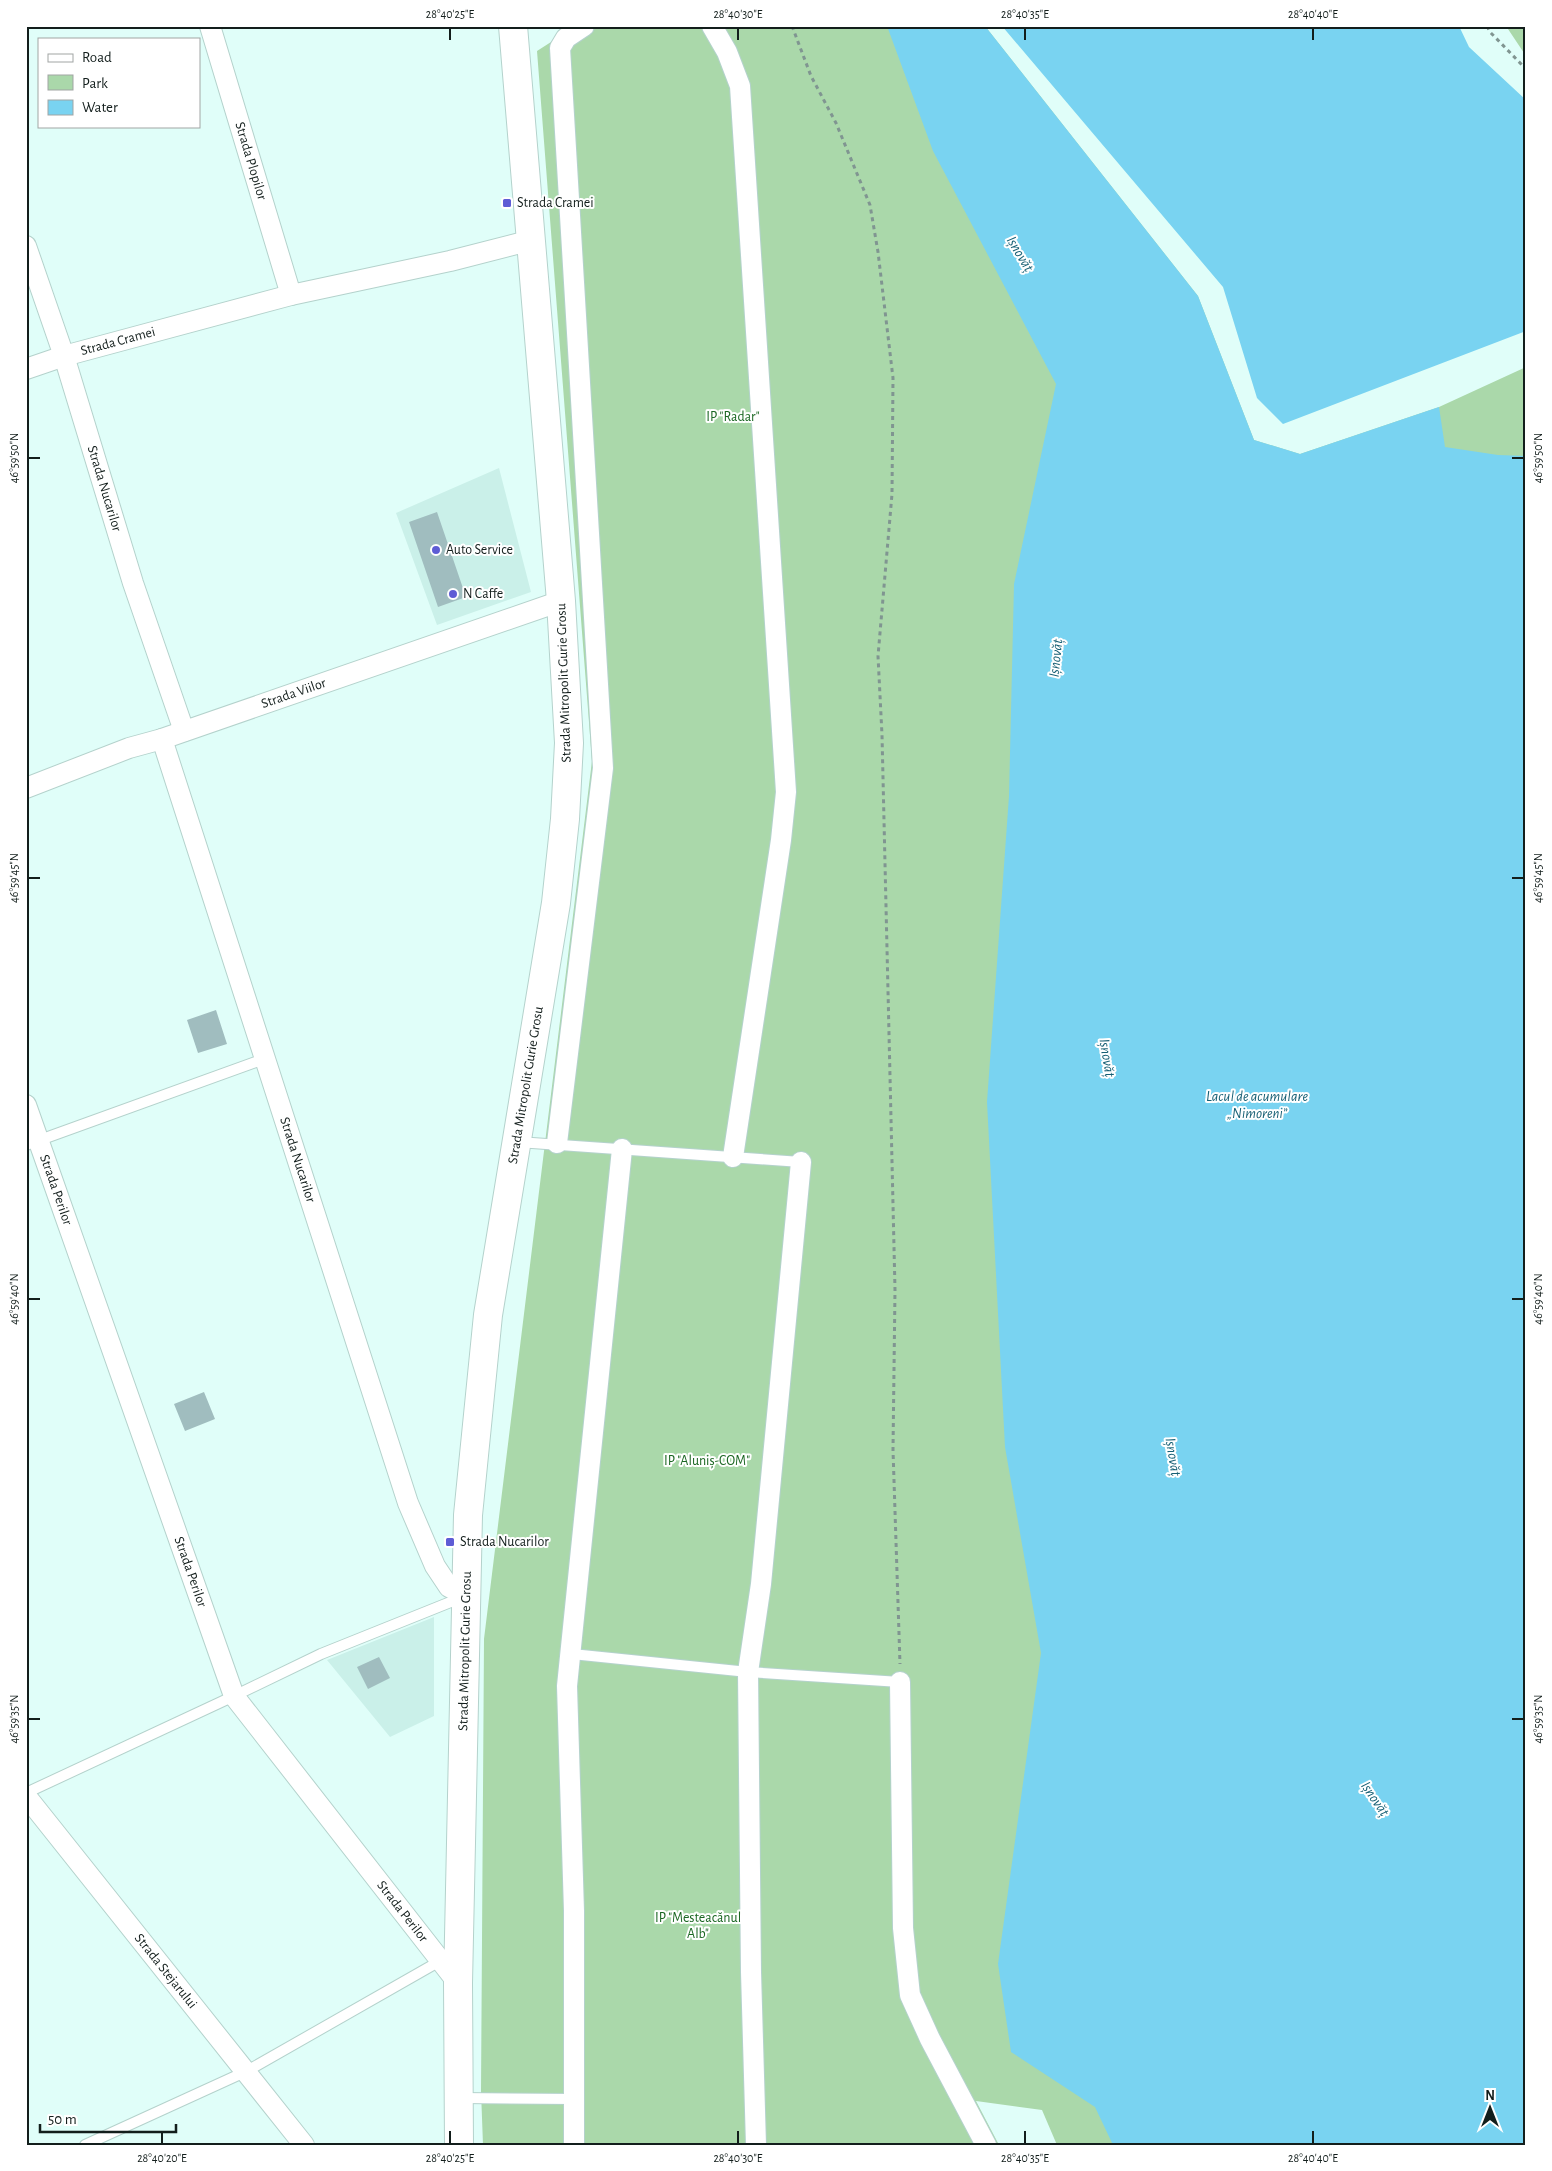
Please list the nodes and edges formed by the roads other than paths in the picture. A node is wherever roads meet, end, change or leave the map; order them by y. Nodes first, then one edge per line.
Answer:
1 (210, 26) edge
2 (513, 26) edge
3 (584, 26) edge
4 (712, 26) edge
5 (532, 240) junction
6 (26, 246) edge
7 (291, 295) junction
8 (64, 356) junction
9 (26, 369) edge
10 (561, 602) junction
11 (184, 731) junction
12 (162, 739) junction
13 (26, 788) edge
14 (264, 1059) junction
15 (26, 1105) edge
16 (517, 1142) junction
17 (32, 1143) edge
18 (557, 1143) junction
19 (622, 1149) junction
20 (733, 1157) junction
21 (801, 1162) joint
22 (466, 1596) junction
23 (572, 1654) junction
24 (748, 1672) junction
25 (900, 1682) joint
26 (234, 1696) junction
27 (26, 1794) edge
28 (440, 1961) junction
29 (458, 1983) junction
30 (247, 2071) junction
31 (459, 2098) junction
32 (574, 2099) junction
33 (84, 2145) edge
34 (304, 2145) edge
35 (459, 2145) edge
36 (574, 2145) edge
37 (756, 2145) edge
38 (986, 2145) edge

1 - 7 street, Strada Plopilor
2 - 5 main road, Strada Mitropolit Gurie Grosu
3 - 18 street
4 - 20 street
5 - 7 street, Strada Cramei
5 - 10 main road, Strada Mitropolit Gurie Grosu
6 - 8 street, Strada Nucarilor
7 - 8 street, Strada Cramei
8 - 9 street, Strada Cramei
8 - 11 street, Strada Nucarilor
10 - 11 street, Strada Viilor
10 - 16 main road, Strada Mitropolit Gurie Grosu
11 - 12 street, Strada Viilor
12 - 13 street, Strada Viilor
12 - 14 street, Strada Nucarilor
14 - 17 lane
14 - 22 street, Strada Nucarilor
15 - 17 street, Strada Perilor
16 - 18 lane
16 - 22 main road, Strada Mitropolit Gurie Grosu
17 - 26 street, Strada Perilor
18 - 19 lane
19 - 20 lane
19 - 23 street
20 - 21 lane
21 - 24 street
22 - 26 lane
22 - 29 main road, Strada Mitropolit Gurie Grosu
23 - 24 lane
23 - 32 street
24 - 25 lane
24 - 37 street
25 - 38 street
26 - 27 lane
26 - 28 street, Strada Perilor
27 - 30 street, Strada Stejarului
28 - 29 street, Strada Perilor
28 - 30 lane
29 - 31 main road, Strada Mitropolit Gurie Grosu
30 - 33 lane
30 - 34 street, Strada Stejarului
31 - 32 lane
31 - 35 main road, Strada Mitropolit Gurie Grosu
32 - 36 street

